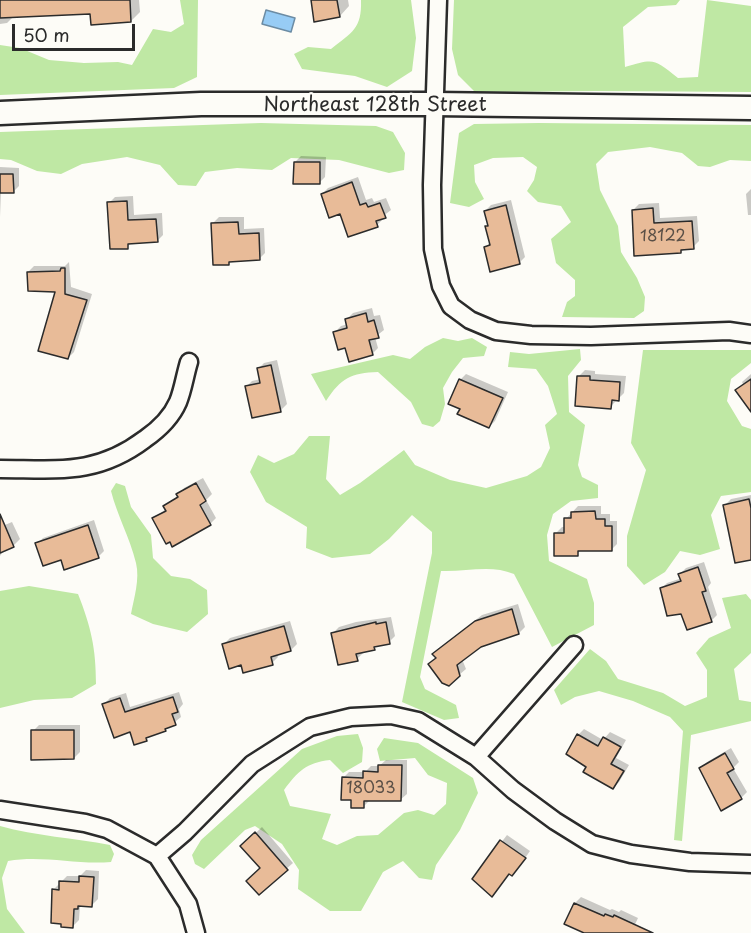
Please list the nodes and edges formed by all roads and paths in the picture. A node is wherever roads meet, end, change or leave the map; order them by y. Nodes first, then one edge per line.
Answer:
1 (438, 0) edge
2 (434, 104) junction
3 (751, 108) edge
4 (0, 113) edge
5 (751, 334) edge
6 (189, 362) dead end
7 (0, 469) edge
8 (574, 645) dead end
9 (476, 757) junction
10 (0, 810) edge
11 (157, 856) junction
12 (751, 864) edge
13 (196, 933) edge

1 - 2 street
2 - 3 street, Northeast 128th Street
2 - 4 street, Northeast 128th Street
2 - 5 street
6 - 7 street
8 - 9 street
9 - 11 street
9 - 12 street
10 - 11 street
11 - 13 street

